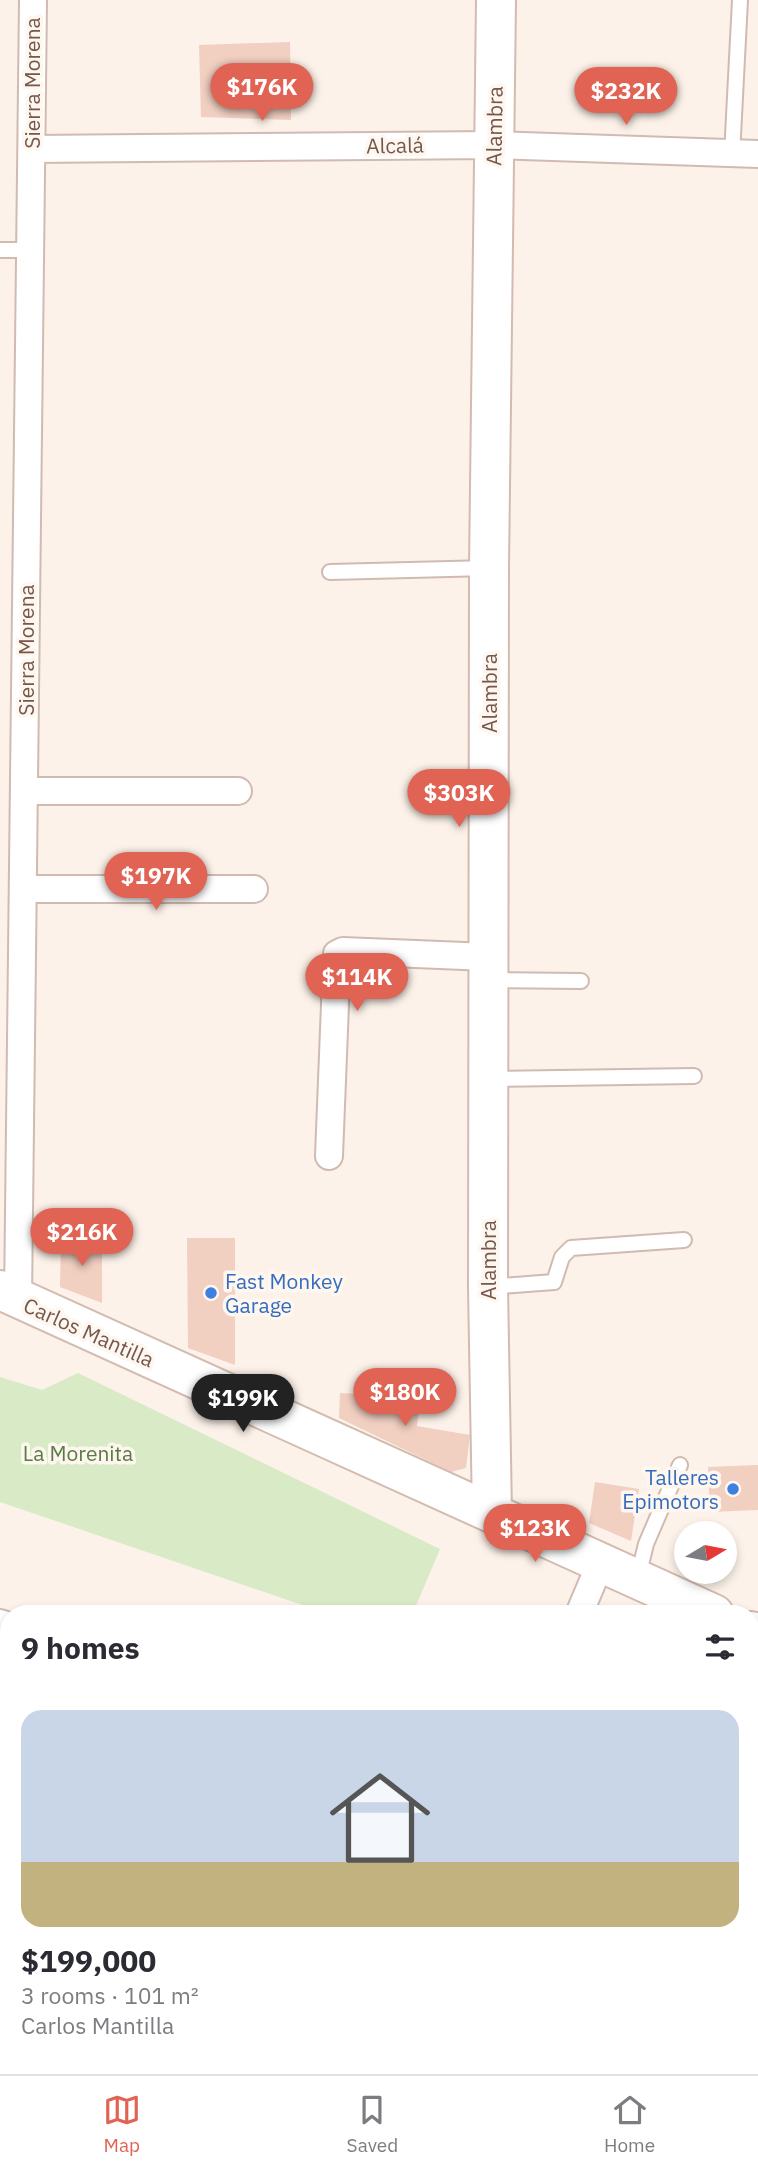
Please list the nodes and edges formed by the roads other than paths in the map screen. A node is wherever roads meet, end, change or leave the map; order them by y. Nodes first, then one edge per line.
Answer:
1 (33, 0) edge
2 (496, 0) edge
3 (740, 0) edge
4 (493, 145) junction
5 (32, 149) junction
6 (745, 155) edge
7 (0, 250) edge
8 (29, 250) junction
9 (489, 568) junction
10 (330, 572) dead end
11 (238, 790) dead end
12 (25, 791) junction
13 (25, 889) junction
14 (254, 889) dead end
15 (488, 969) junction
16 (581, 981) dead end
17 (694, 1076) dead end
18 (488, 1079) junction
19 (329, 1156) dead end
20 (684, 1240) dead end
21 (488, 1287) junction
22 (9, 1295) edge
23 (680, 1465) dead end
24 (492, 1513) junction
25 (601, 1562) junction
26 (638, 1577) junction
27 (583, 1605) edge
28 (696, 1605) edge

1 - 5 street, Sierra Morena
2 - 4 street, Alambra
3 - 6 lane
4 - 5 street, Alcalá
4 - 6 street, Alcalá
4 - 9 street, Alambra
5 - 8 street, Sierra Morena
7 - 8 lane
8 - 12 street, Sierra Morena
9 - 10 lane
9 - 15 street, Alambra
11 - 12 street
12 - 13 street, Sierra Morena
13 - 14 street
13 - 22 street, Sierra Morena
15 - 16 lane
15 - 18 street, Alambra
15 - 19 street
17 - 18 lane
18 - 21 street, Alambra
20 - 21 lane
21 - 24 street, Alambra
22 - 24 street, Carlos Mantilla
23 - 26 lane
24 - 25 street, Carlos Mantilla
25 - 26 street, Carlos Mantilla
25 - 27 street
26 - 28 street, Carlos Mantilla

